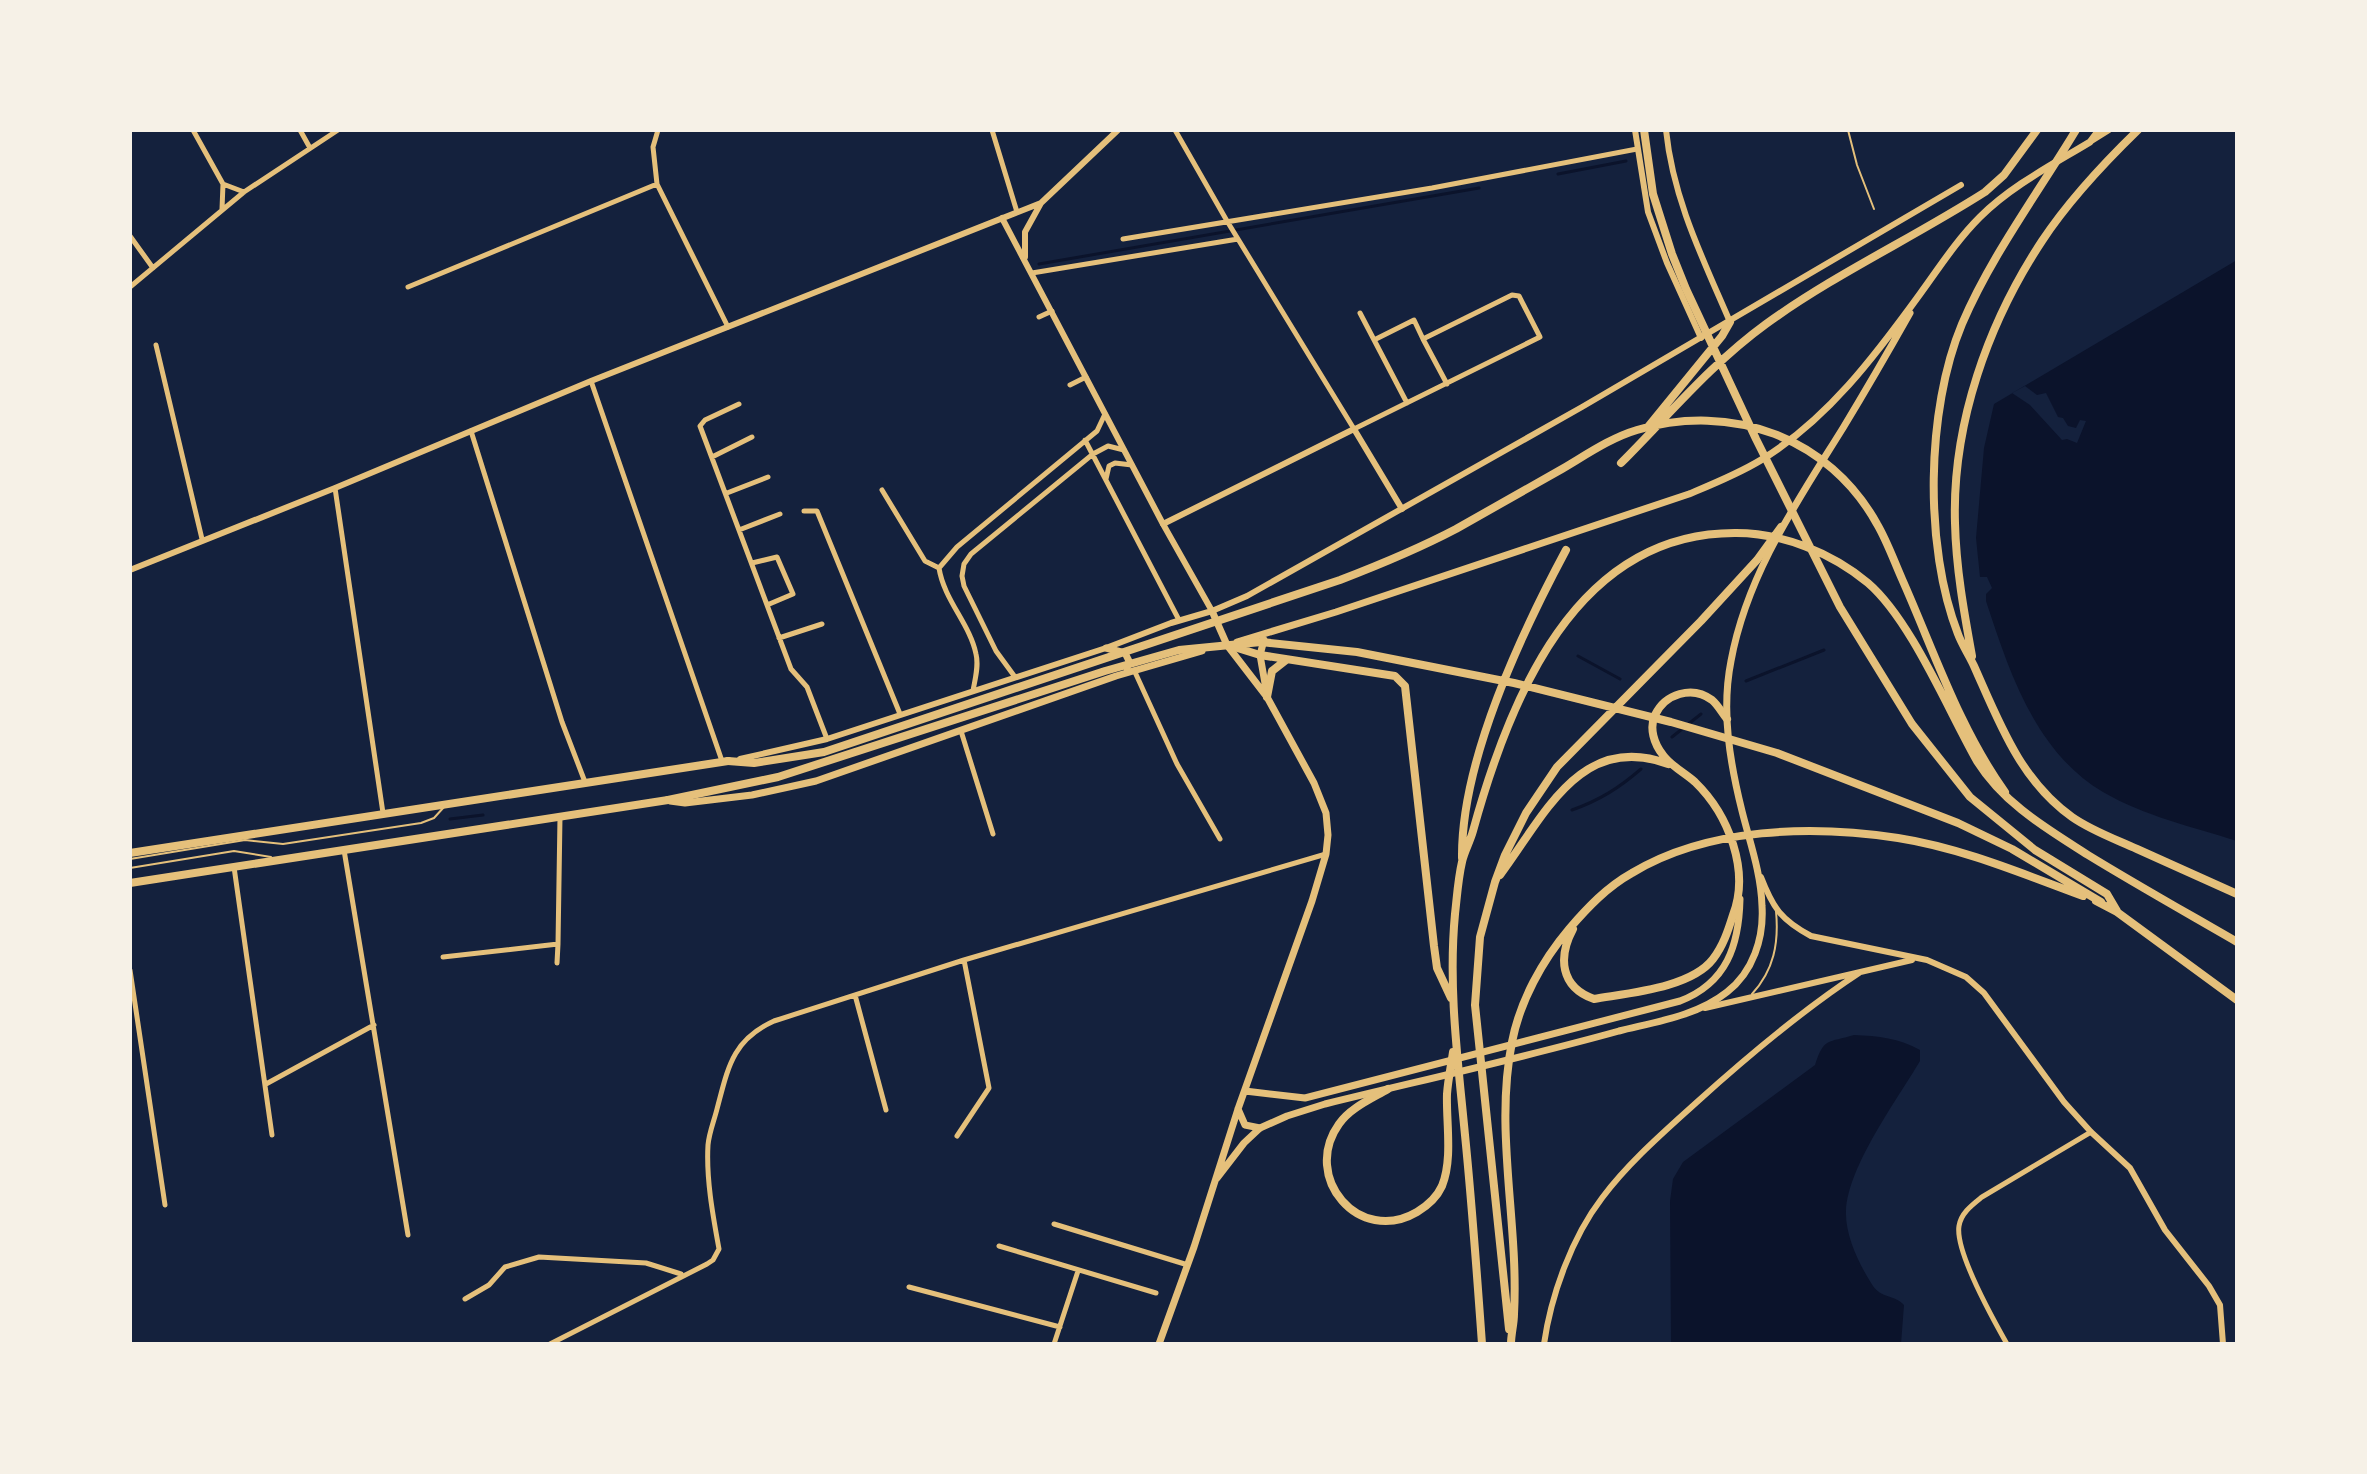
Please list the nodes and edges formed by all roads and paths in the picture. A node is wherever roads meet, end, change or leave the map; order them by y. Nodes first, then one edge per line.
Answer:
1 (193, 130) edge
2 (300, 130) edge
3 (338, 130) edge
4 (658, 130) edge
5 (992, 130) edge
6 (1118, 130) edge
7 (1175, 130) edge
8 (1635, 130) edge
9 (1644, 130) edge
10 (1666, 130) edge
11 (1848, 130) edge
12 (2037, 130) edge
13 (2076, 130) edge
14 (2099, 130) edge
15 (2109, 130) edge
16 (2138, 130) edge
17 (2090, 142) junction
18 (310, 148) junction
19 (1637, 149) junction
20 (223, 184) junction
21 (657, 184) junction
22 (1961, 185) dead end
23 (244, 192) junction
24 (1041, 203) junction
25 (1874, 209) dead end
26 (222, 210) junction
27 (1017, 212) junction
28 (1002, 218) junction
29 (1227, 221) junction
30 (130, 236) edge
31 (1123, 239) dead end
32 (1238, 239) junction
33 (1025, 260) junction
34 (153, 268) junction
35 (1032, 273) junction
36 (130, 287) edge
37 (408, 287) dead end
38 (1919, 296) junction
39 (1052, 311) junction
40 (1360, 313) dead end
41 (1039, 317) dead end
42 (1730, 322) junction
43 (728, 327) junction
44 (1701, 338) junction
45 (1423, 339) junction
46 (1374, 340) junction
47 (156, 345) dead end
48 (1086, 377) junction
49 (591, 381) junction
50 (1447, 384) junction
51 (1070, 385) dead end
52 (1407, 403) junction
53 (739, 404) dead end
54 (1105, 413) junction
55 (1354, 429) junction
56 (471, 431) junction
57 (752, 437) dead end
58 (1085, 440) junction
59 (1124, 450) junction
60 (1093, 454) junction
61 (712, 457) junction
62 (1132, 465) junction
63 (768, 477) dead end
64 (1106, 480) junction
65 (335, 488) junction
66 (882, 490) dead end
67 (727, 493) junction
68 (1402, 509) junction
69 (804, 511) dead end
70 (780, 514) dead end
71 (1163, 524) junction
72 (1781, 527) junction
73 (739, 530) junction
74 (202, 539) junction
75 (1566, 550) dead end
76 (752, 563) junction
77 (939, 568) junction
78 (130, 570) edge
79 (767, 605) junction
80 (1212, 611) junction
81 (1179, 620) junction
82 (822, 624) dead end
83 (1268, 633) junction
84 (779, 638) junction
85 (1227, 645) junction
86 (1106, 648) junction
87 (1260, 655) junction
88 (1287, 659) junction
89 (1974, 665) junction
90 (1134, 670) junction
91 (1116, 676) junction
92 (1015, 677) junction
93 (973, 691) junction
94 (1267, 697) junction
95 (988, 703) junction
96 (900, 714) junction
97 (1727, 719) junction
98 (961, 731) junction
99 (827, 739) junction
100 (725, 762) junction
101 (1676, 767) junction
102 (585, 783) junction
103 (668, 800) junction
104 (447, 805) junction
105 (2015, 806) junction
106 (383, 814) junction
107 (560, 817) junction
108 (993, 834) dead end
109 (1220, 839) dead end
110 (344, 850) junction
111 (1326, 854) junction
112 (130, 856) edge
113 (282, 860) junction
114 (1462, 862) junction
115 (234, 867) junction
116 (130, 868) edge
117 (1758, 870) junction
118 (1495, 882) junction
119 (130, 883) edge
120 (2237, 894) edge
121 (1740, 896) junction
122 (2101, 902) junction
123 (1776, 911) junction
124 (2117, 912) junction
125 (1582, 913) junction
126 (2237, 942) edge
127 (558, 944) junction
128 (443, 957) dead end
129 (1915, 959) junction
130 (964, 960) junction
131 (557, 963) dead end
132 (130, 970) edge
133 (1859, 973) junction
134 (855, 995) junction
135 (1749, 997) junction
136 (1452, 998) junction
137 (2237, 1000) edge
138 (1683, 1014) junction
139 (374, 1025) junction
140 (1455, 1039) junction
141 (265, 1084) junction
142 (1388, 1089) junction
143 (1245, 1091) junction
144 (1238, 1109) junction
145 (886, 1110) dead end
146 (1260, 1128) junction
147 (2091, 1132) junction
148 (272, 1135) dead end
149 (957, 1136) dead end
150 (1217, 1178) junction
151 (165, 1205) dead end
152 (1054, 1224) dead end
153 (408, 1235) dead end
154 (999, 1246) dead end
155 (1188, 1265) junction
156 (1078, 1271) junction
157 (682, 1275) junction
158 (909, 1287) dead end
159 (1156, 1293) dead end
160 (465, 1299) dead end
161 (1060, 1327) junction
162 (1510, 1343) edge
163 (550, 1344) edge
164 (1054, 1344) edge
165 (1159, 1344) edge
166 (1482, 1344) edge
167 (1544, 1344) edge
168 (2007, 1344) edge
169 (2223, 1344) edge

1 - 20 street
2 - 18 street
3 - 18 street
4 - 21 street
5 - 27 street
6 - 24 main road
7 - 29 street
8 - 19 main road
9 - 124 highway
10 - 42 main road
11 - 25 lane
12 - 42 highway
13 - 89 highway
14 - 17 main road
15 - 17 main road
16 - 89 highway
17 - 38 main road
18 - 23 street
19 - 29 street
19 - 44 main road
20 - 23 street
20 - 26 street
21 - 37 street
21 - 43 street
22 - 42 main road
23 - 26 street
24 - 27 main road
24 - 33 main road
26 - 34 street
27 - 28 main road
28 - 33 main road
28 - 43 main road
29 - 31 street
29 - 32 street
30 - 34 street
32 - 35 street
32 - 55 street
33 - 35 main road
34 - 36 street
35 - 39 main road
38 - 72 main road
38 - 83 main road
39 - 41 street
39 - 48 main road
40 - 46 street
42 - 44 main road
43 - 49 main road
44 - 68 main road
45 - 46 street
45 - 50 street
45 - 50 street
46 - 52 street
47 - 74 street
48 - 51 street
48 - 54 main road
49 - 56 main road
49 - 100 street
50 - 52 street
52 - 55 street
53 - 61 street
54 - 58 street
54 - 59 main road
55 - 68 main road
55 - 71 main road
56 - 65 main road
56 - 102 street
57 - 61 street
58 - 60 street
58 - 77 street
59 - 60 street
59 - 62 main road
60 - 64 street
60 - 92 street
61 - 67 street
62 - 64 street
62 - 71 main road
63 - 67 street
64 - 81 street
65 - 74 main road
65 - 106 street
66 - 77 street
67 - 73 street
68 - 80 main road
69 - 96 street
70 - 73 street
71 - 80 main road
72 - 97 main road
72 - 118 highway
73 - 76 street
74 - 78 main road
75 - 114 highway
76 - 79 street
76 - 79 street
77 - 93 street
79 - 84 street
80 - 81 main road
80 - 85 main road
81 - 86 main road
82 - 84 street
83 - 85 main road
83 - 87 main road
84 - 99 street
85 - 87 highway
85 - 90 main road
85 - 94 main road
86 - 91 main road
86 - 92 main road
87 - 88 highway
87 - 94 main road
88 - 94 highway
88 - 136 highway
89 - 120 highway
90 - 91 main road
90 - 109 street
91 - 98 main road
92 - 93 main road
93 - 96 main road
94 - 111 main road
95 - 100 highway
95 - 103 highway
95 - 105 highway
95 - 122 highway
96 - 99 main road
97 - 101 highway
97 - 117 main road
98 - 103 main road
98 - 108 street
99 - 100 main road
100 - 102 highway
101 - 118 highway
101 - 121 highway
102 - 104 highway
103 - 107 highway
104 - 106 highway
104 - 112 lane
105 - 114 highway
105 - 126 highway
106 - 112 highway
107 - 110 highway
107 - 127 street
110 - 113 highway
110 - 139 street
111 - 130 street
111 - 143 main road
113 - 115 highway
113 - 116 lane
114 - 136 highway
115 - 119 highway
115 - 141 street
117 - 123 main road
117 - 138 main road
118 - 162 highway
121 - 125 highway
121 - 143 main road
122 - 124 highway
122 - 125 highway
123 - 129 main road
123 - 135 lane
124 - 137 highway
125 - 162 highway
127 - 128 street
127 - 131 street
129 - 133 main road
129 - 147 main road
130 - 134 street
130 - 149 street
132 - 151 street
133 - 135 main road
133 - 167 main road
134 - 145 street
134 - 157 street
135 - 138 main road
136 - 140 highway
138 - 142 main road
139 - 141 street
139 - 153 street
140 - 142 highway
140 - 166 highway
141 - 148 street
142 - 146 main road
143 - 144 main road
144 - 146 main road
144 - 150 main road
146 - 150 main road
147 - 168 street
147 - 169 main road
150 - 155 main road
152 - 155 street
154 - 156 street
155 - 165 main road
156 - 159 street
156 - 161 street
157 - 160 street
157 - 163 street
158 - 161 street
161 - 164 street

